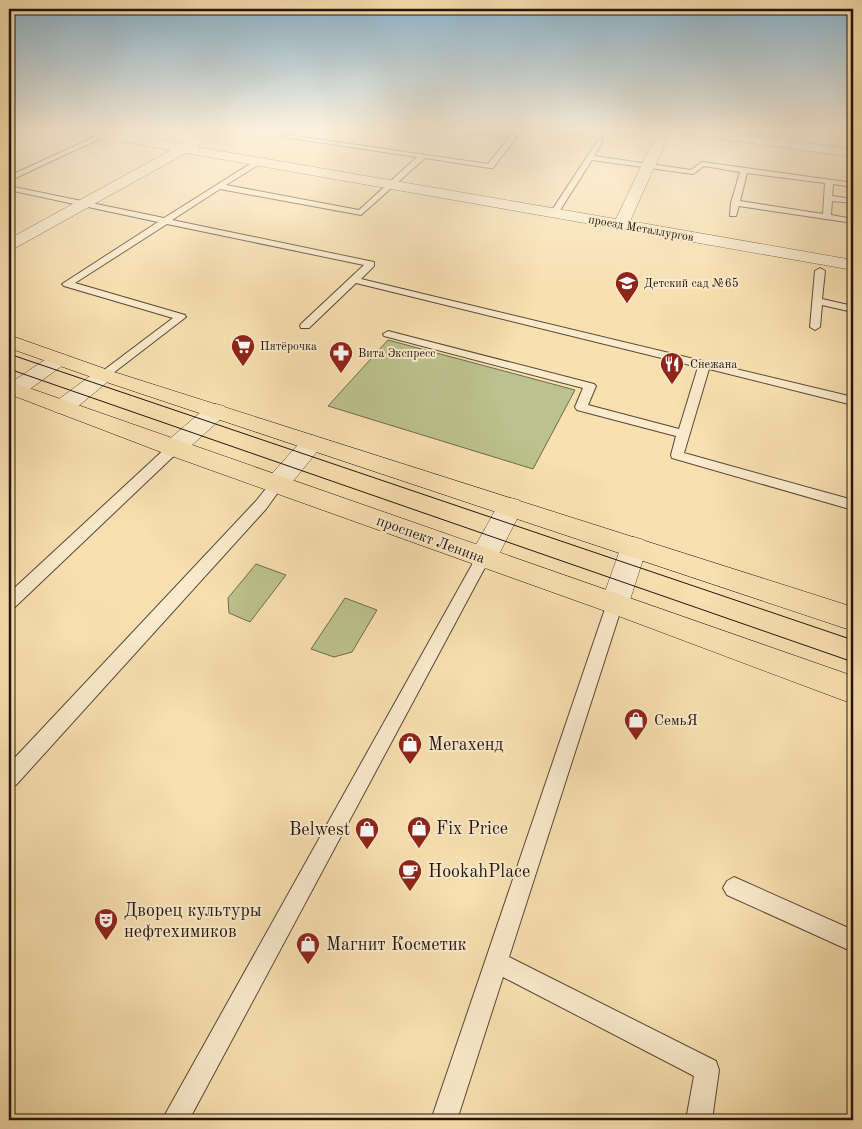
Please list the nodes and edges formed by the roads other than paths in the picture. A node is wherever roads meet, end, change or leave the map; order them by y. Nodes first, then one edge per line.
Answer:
1 (828, 181) edge
2 (125, 182) edge
3 (225, 182) edge
4 (378, 182) edge
5 (394, 182) edge
6 (574, 182) edge
7 (640, 182) edge
8 (741, 182) edge
9 (832, 182) edge
10 (391, 184) junction
11 (853, 185) edge
12 (218, 186) junction
13 (9, 188) edge
14 (828, 198) junction
15 (853, 201) edge
16 (736, 203) junction
17 (82, 205) junction
18 (554, 213) junction
19 (733, 214) dead end
20 (827, 217) junction
21 (164, 221) junction
22 (853, 221) edge
23 (621, 224) junction
24 (9, 245) edge
25 (853, 265) edge
26 (820, 271) dead end
27 (354, 280) junction
28 (817, 301) junction
29 (853, 309) edge
30 (305, 326) dead end
31 (815, 327) dead end
32 (388, 334) dead end
33 (9, 342) edge
34 (59, 359) junction
35 (704, 366) junction
36 (104, 375) junction
37 (11, 390) edge
38 (853, 401) edge
39 (63, 407) junction
40 (216, 411) junction
41 (684, 434) junction
42 (312, 443) junction
43 (174, 448) junction
44 (278, 484) junction
45 (853, 505) edge
46 (510, 507) junction
47 (634, 548) junction
48 (483, 558) junction
49 (9, 602) edge
50 (615, 603) junction
51 (853, 620) edge
52 (853, 690) edge
53 (9, 778) edge
54 (734, 888) dead end
55 (853, 941) edge
56 (498, 963) junction
57 (175, 1120) edge
58 (444, 1120) edge
59 (699, 1120) edge

1 - 14 lane
2 - 17 street
3 - 12 lane
4 - 10 street, проезд Металлургов
5 - 10 lane
6 - 18 lane
7 - 23 street
8 - 16 lane
9 - 11 lane
10 - 12 lane
10 - 18 street, проезд Металлургов
12 - 21 lane
13 - 17 lane
14 - 15 lane
14 - 20 lane
16 - 19 lane
16 - 20 lane
17 - 21 lane
17 - 24 street
18 - 23 street, проезд Металлургов
20 - 22 lane
21 - 27 lane
21 - 36 lane
23 - 25 street, проезд Металлургов
26 - 28 lane
27 - 30 lane
27 - 35 lane
28 - 29 lane
28 - 31 lane
32 - 41 lane
33 - 34 main road
34 - 36 main road
34 - 37 street
35 - 38 lane
35 - 41 lane
36 - 39 street
36 - 40 main road
37 - 39 main road, проспект Ленина
39 - 43 main road, проспект Ленина
40 - 42 main road
40 - 43 street
41 - 45 lane
42 - 44 street
42 - 46 main road
43 - 44 main road, проспект Ленина
43 - 49 lane
44 - 48 main road, проспект Ленина
44 - 53 lane
46 - 47 main road
46 - 48 street
47 - 50 street
47 - 51 main road
48 - 50 main road, проспект Ленина
48 - 57 lane
50 - 52 main road, проспект Ленина
50 - 56 lane
54 - 55 lane
56 - 58 lane
56 - 59 lane

